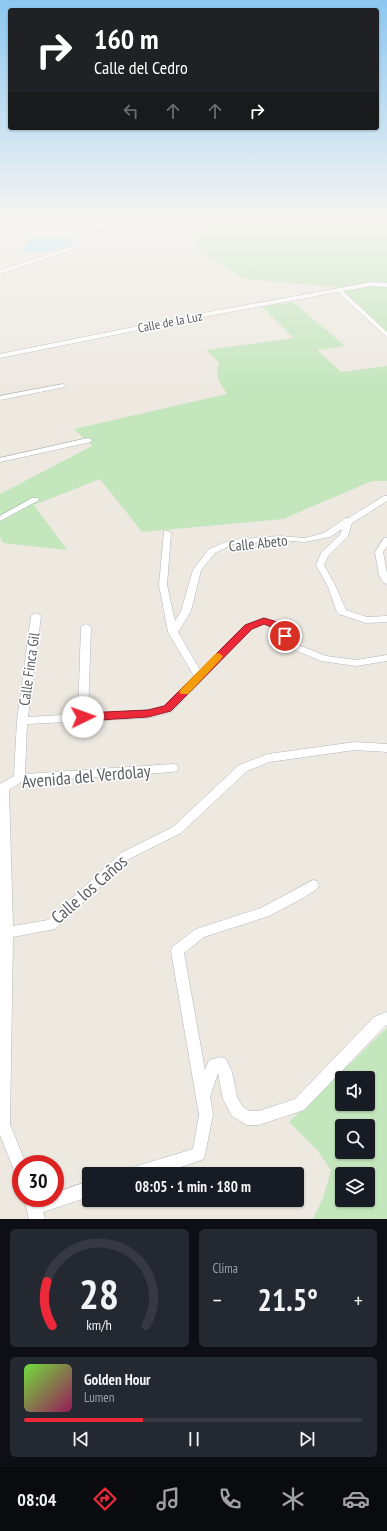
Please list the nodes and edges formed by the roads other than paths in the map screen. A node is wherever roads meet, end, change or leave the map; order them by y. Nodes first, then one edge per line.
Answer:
1 (387, 285) edge
2 (340, 291) junction
3 (387, 336) edge
4 (0, 356) edge
5 (64, 386) dead end
6 (0, 398) edge
7 (88, 440) dead end
8 (0, 460) edge
9 (387, 498) edge
10 (35, 500) dead end
11 (0, 519) edge
12 (349, 520) junction
13 (167, 533) dead end
14 (387, 540) edge
15 (387, 581) edge
16 (36, 616) dead end
17 (387, 619) edge
18 (86, 627) dead end
19 (174, 632) junction
20 (387, 658) edge
21 (199, 676) junction
22 (83, 717) junction
23 (22, 721) junction
24 (387, 748) edge
25 (173, 768) dead end
26 (19, 778) junction
27 (1, 788) edge
28 (313, 885) dead end
29 (3, 934) edge
30 (387, 1018) edge
31 (203, 1095) junction
32 (15, 1155) edge
33 (158, 1167) edge
34 (82, 1191) edge
35 (35, 1208) edge

1 - 2 street, Calle de la Luz
2 - 3 street
2 - 4 street, Calle de la Luz
5 - 6 street
7 - 8 street
9 - 12 street, Calle Abeto
10 - 11 street
12 - 17 street
12 - 19 street, Calle Abeto
13 - 19 street
14 - 15 street
16 - 23 street, Calle Finca Gil
18 - 22 street
19 - 21 street
20 - 21 street
21 - 22 street
22 - 23 street
23 - 26 street, Calle Finca Gil
24 - 29 street, Calle los Caños
25 - 26 street, Avenida del Verdolay
26 - 27 street, Avenida del Verdolay
27 - 29 street
28 - 31 street
29 - 32 street
30 - 31 street
31 - 33 street
34 - 35 street

